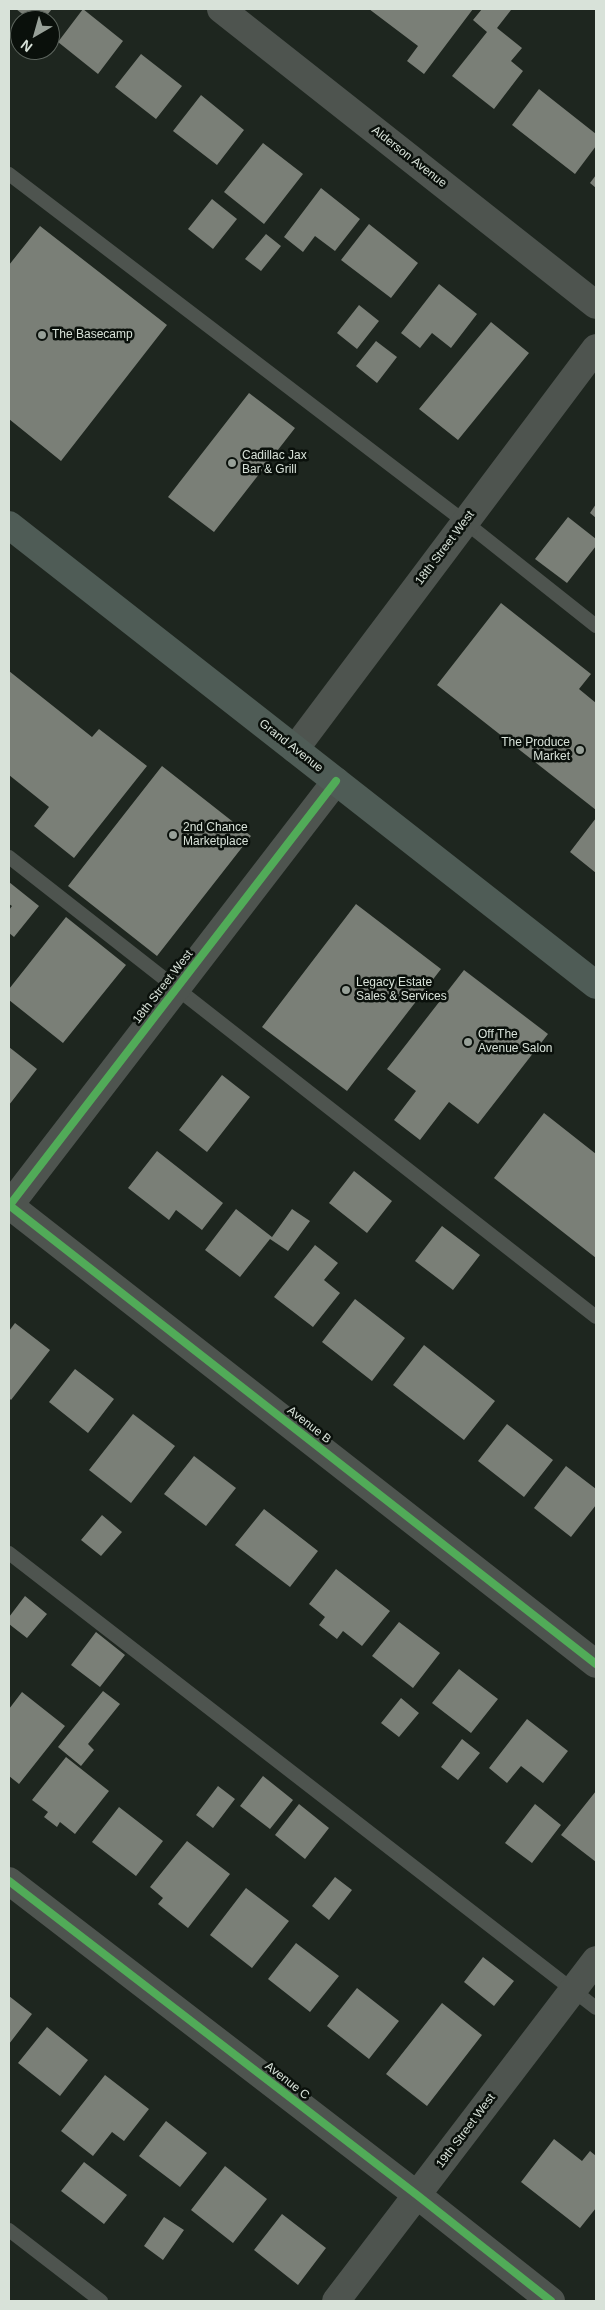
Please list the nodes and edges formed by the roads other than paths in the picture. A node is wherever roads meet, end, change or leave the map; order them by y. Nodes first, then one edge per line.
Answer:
1 (221, 9) edge
2 (9, 174) edge
3 (596, 305) edge
4 (596, 348) edge
5 (465, 522) junction
6 (9, 525) edge
7 (596, 626) edge
8 (295, 749) junction
9 (336, 781) junction
10 (9, 857) edge
11 (596, 984) edge
12 (176, 989) junction
13 (9, 1205) edge
14 (596, 1317) edge
15 (9, 1553) edge
16 (596, 1664) edge
17 (9, 1881) edge
18 (596, 1960) edge
19 (573, 1990) junction
20 (596, 2008) edge
21 (417, 2195) junction
22 (9, 2230) edge
23 (101, 2301) edge
24 (336, 2301) edge
25 (550, 2301) edge

1 - 3 street, Alderson Avenue
2 - 5 lane
4 - 5 street, 18th Street West
5 - 7 lane
5 - 8 street, 18th Street West
6 - 8 main road, Grand Avenue
8 - 9 main road, Grand Avenue
9 - 11 main road, Grand Avenue
9 - 12 street, 18th Street West
10 - 12 lane
12 - 13 street, 18th Street West
12 - 14 lane
13 - 16 street, Avenue B
15 - 19 lane
17 - 21 street, Avenue C
18 - 19 street, 19th Street West
19 - 20 lane
19 - 21 street, 19th Street West
21 - 24 street, 19th Street West
21 - 25 street, Avenue C
22 - 23 lane

